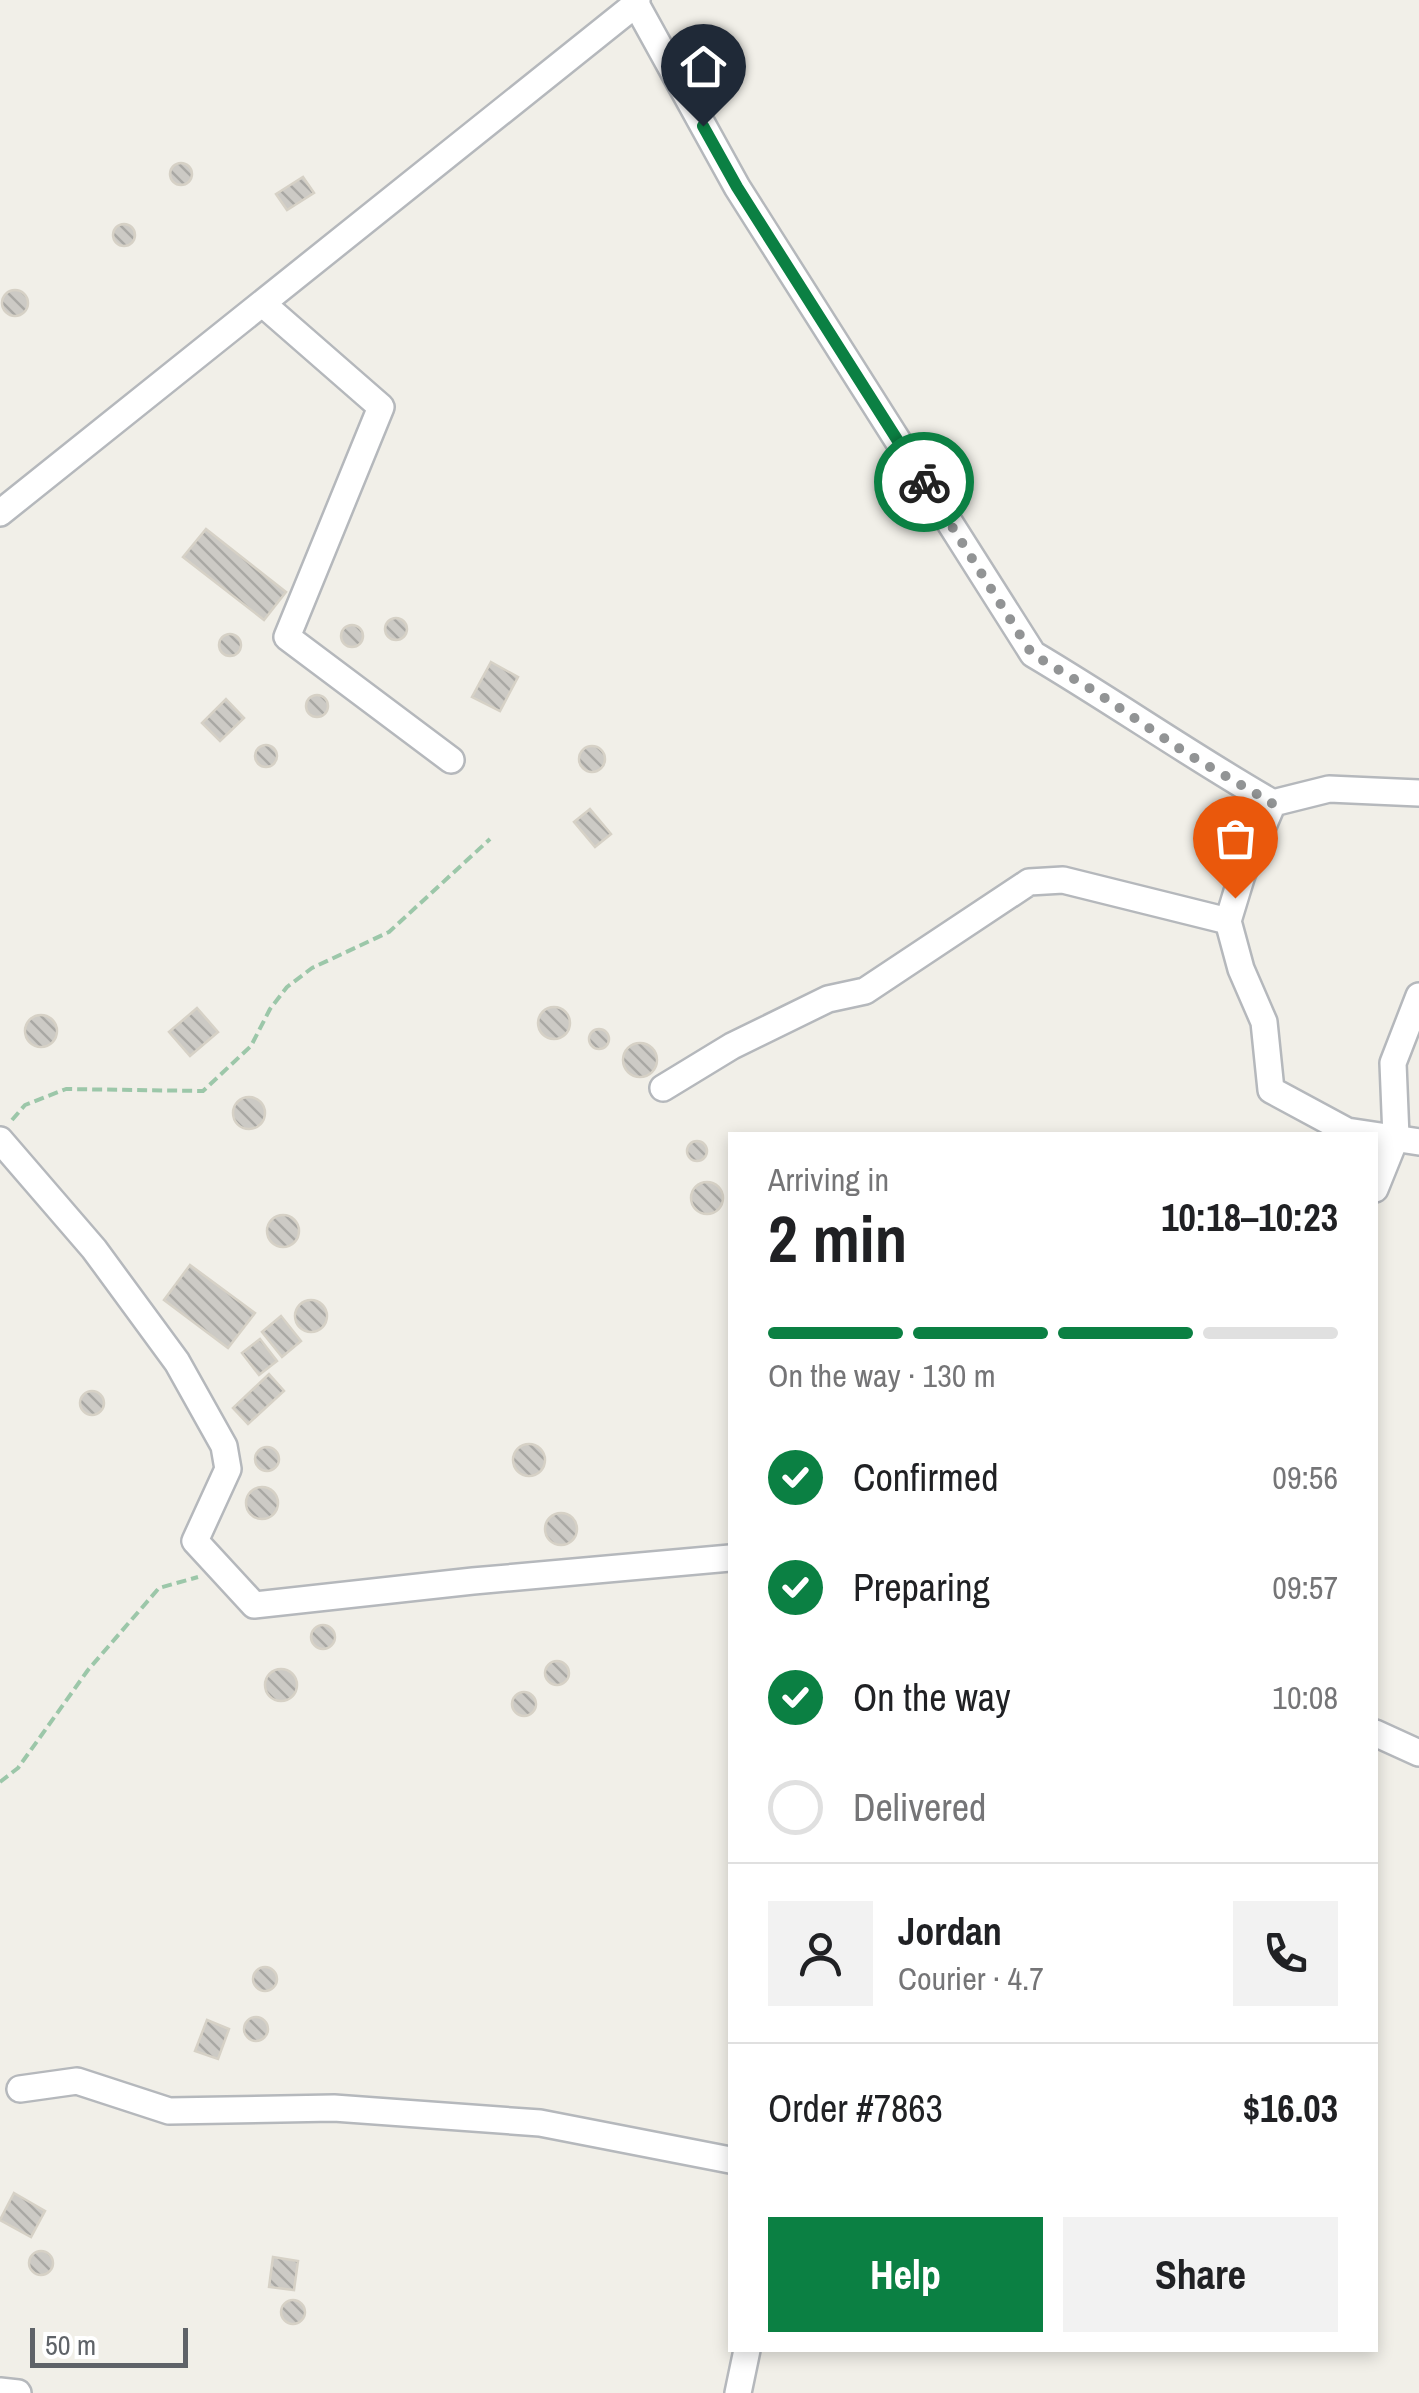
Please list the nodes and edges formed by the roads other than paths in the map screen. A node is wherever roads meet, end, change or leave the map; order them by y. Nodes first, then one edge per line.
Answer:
1 (636, 2) edge
2 (264, 304) junction
3 (0, 513) edge
4 (451, 760) dead end
5 (1419, 793) edge
6 (1272, 803) junction
7 (1228, 922) junction
8 (1419, 996) edge
9 (663, 1088) dead end
10 (1354, 1132) edge
11 (1378, 1136) edge
12 (0, 1140) edge
13 (1408, 1140) edge
14 (1378, 1185) edge
15 (728, 1558) edge
16 (1378, 1734) edge
17 (1419, 1753) edge
18 (20, 2090) dead end
19 (728, 2160) edge
20 (747, 2352) edge
21 (0, 2391) edge
22 (18, 2393) edge
23 (738, 2393) edge

1 - 2 street
1 - 6 street
2 - 3 street
2 - 4 street
5 - 6 street
6 - 7 street
7 - 9 street
7 - 10 street
8 - 13 street
11 - 13 street
12 - 15 street
13 - 14 street
16 - 17 street
18 - 19 street
20 - 23 street
21 - 22 street

